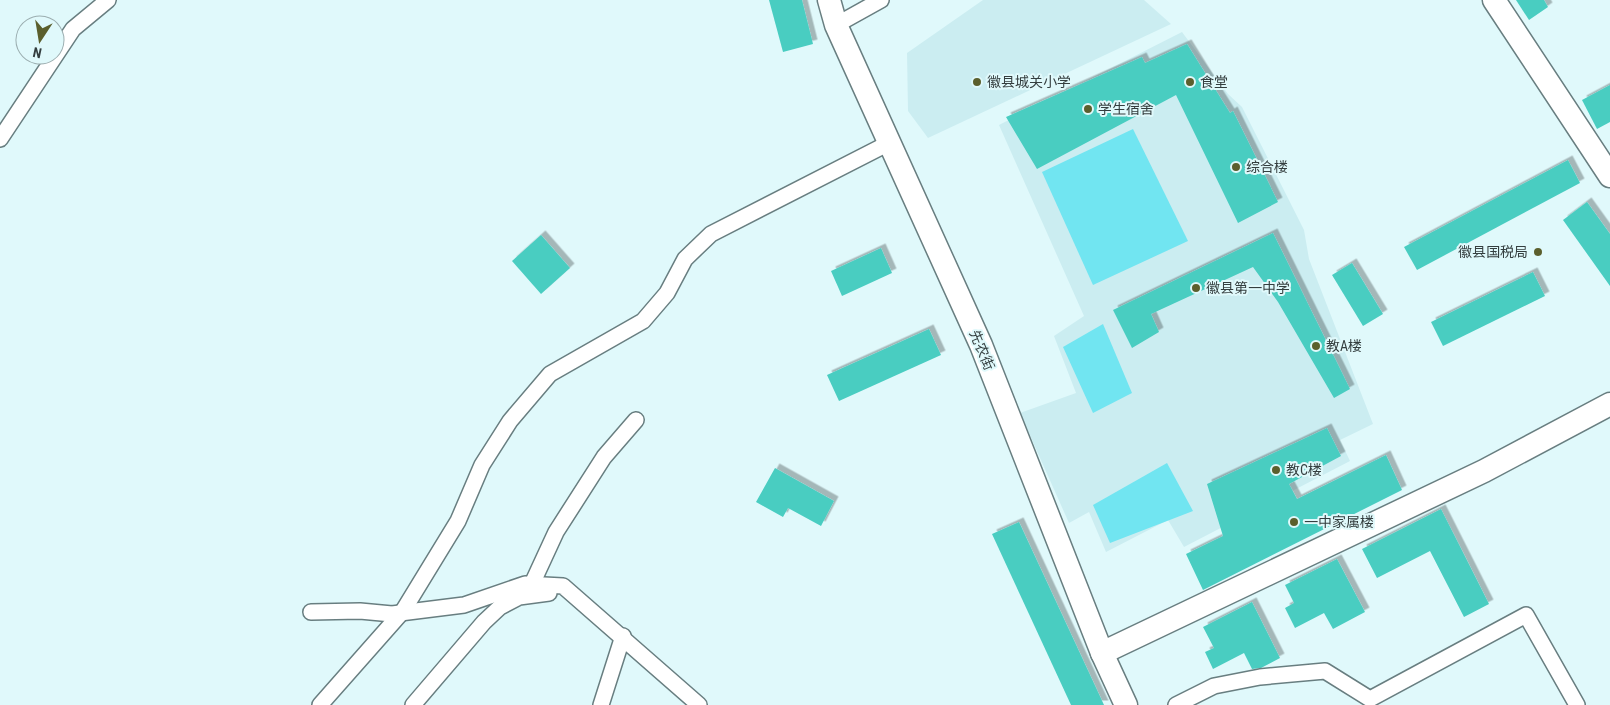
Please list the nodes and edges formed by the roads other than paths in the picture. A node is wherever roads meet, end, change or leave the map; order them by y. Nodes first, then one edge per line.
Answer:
1 (108, 0) edge
2 (829, 0) edge
3 (881, 0) edge
4 (1494, 0) edge
5 (836, 25) junction
6 (0, 139) edge
7 (890, 143) junction
8 (1610, 176) edge
9 (1610, 404) edge
10 (636, 420) dead end
11 (532, 584) junction
12 (563, 586) junction
13 (403, 611) junction
14 (311, 612) dead end
15 (623, 636) junction
16 (1102, 653) junction
17 (320, 705) edge
18 (412, 705) edge
19 (601, 705) edge
20 (699, 705) edge
21 (1126, 705) edge
22 (1176, 705) edge
23 (1577, 705) edge

1 - 6 street
2 - 5 street, 先农街
3 - 5 street
4 - 8 street
5 - 7 street, 先农街
7 - 13 street
7 - 16 street, 先农街
9 - 16 street
10 - 11 street
11 - 12 street
11 - 13 street
12 - 15 street
12 - 18 street
13 - 14 street
13 - 17 street
15 - 19 street
15 - 20 street
16 - 21 street, 先农街
22 - 23 street

